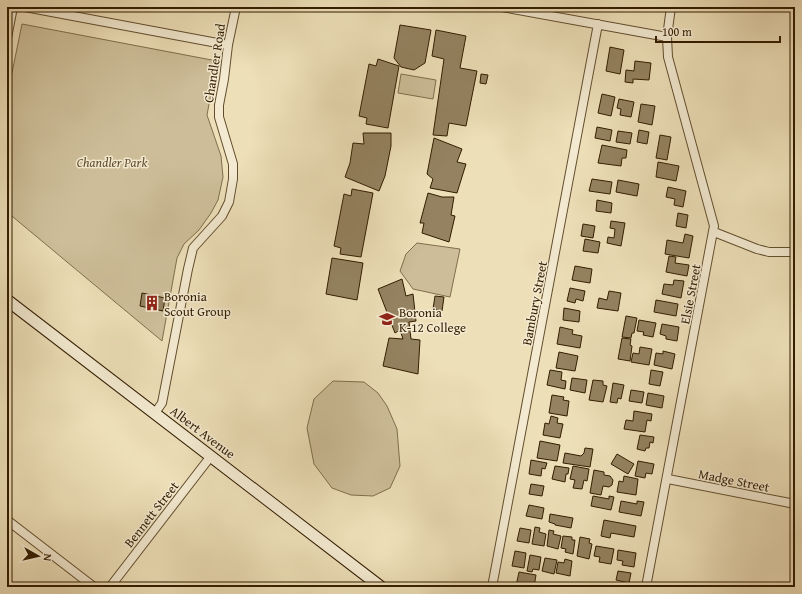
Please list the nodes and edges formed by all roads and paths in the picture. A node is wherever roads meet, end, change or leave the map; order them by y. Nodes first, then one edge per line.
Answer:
1 (13, 7) edge
2 (25, 7) edge
3 (236, 7) edge
4 (507, 7) edge
5 (671, 7) edge
6 (598, 24) junction
7 (667, 37) junction
8 (7, 38) edge
9 (228, 45) junction
10 (714, 232) junction
11 (795, 252) edge
12 (7, 300) edge
13 (155, 413) junction
14 (211, 456) junction
15 (668, 479) junction
16 (795, 504) edge
17 (7, 520) edge
18 (94, 587) edge
19 (110, 587) edge
20 (381, 587) edge
21 (492, 587) edge
22 (646, 587) edge

1 - 8 street
2 - 9 street
3 - 9 street, Chandler Road
4 - 6 street
5 - 7 street, Elsie Street
6 - 7 street
6 - 21 street, Bambury Street
7 - 10 street, Elsie Street
9 - 13 street, Chandler Road
10 - 11 street
10 - 15 street, Elsie Street
12 - 13 main road, Albert Avenue
13 - 14 main road, Albert Avenue
14 - 19 street, Bennett Street
14 - 20 main road, Albert Avenue
15 - 16 street, Madge Street
15 - 22 street, Elsie Street
17 - 18 street

